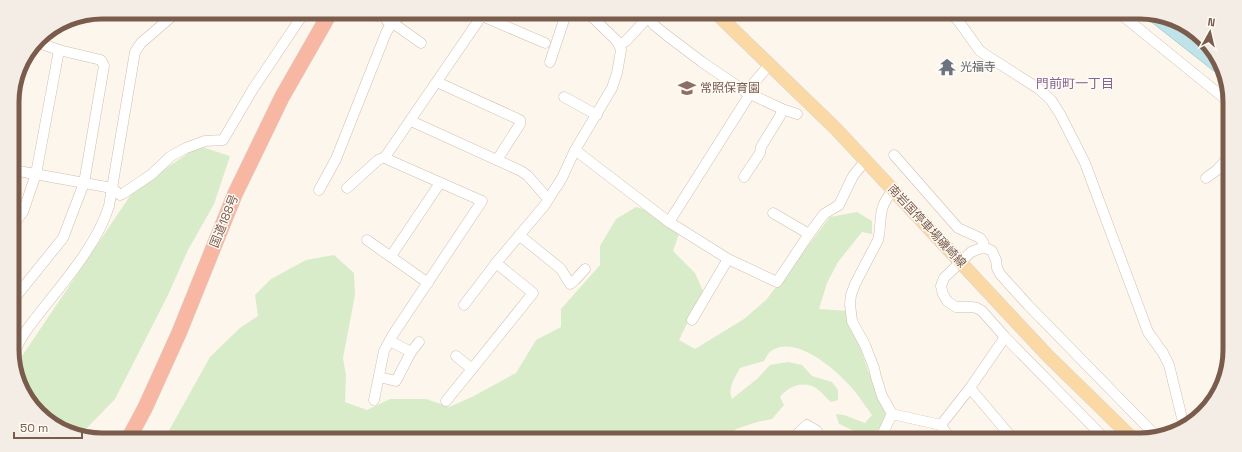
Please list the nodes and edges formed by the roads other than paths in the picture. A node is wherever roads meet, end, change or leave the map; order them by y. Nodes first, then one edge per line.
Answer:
1 (169, 19) edge
2 (300, 19) edge
3 (327, 19) edge
4 (394, 19) edge
5 (479, 19) edge
6 (491, 19) edge
7 (564, 19) edge
8 (594, 19) edge
9 (645, 19) edge
10 (651, 19) edge
11 (722, 19) edge
12 (957, 19) edge
13 (1127, 19) edge
14 (388, 22) junction
15 (421, 43) dead end
16 (545, 43) dead end
17 (42, 45) edge
18 (620, 45) junction
19 (59, 50) junction
20 (550, 62) dead end
21 (770, 64) junction
22 (437, 82) junction
23 (748, 93) junction
24 (564, 97) dead end
25 (1223, 97) edge
26 (782, 109) junction
27 (797, 114) dead end
28 (597, 115) junction
29 (411, 121) junction
30 (576, 150) junction
31 (894, 155) dead end
32 (386, 157) junction
33 (497, 160) junction
34 (867, 161) junction
35 (1223, 164) edge
36 (19, 171) edge
37 (36, 174) junction
38 (744, 177) dead end
39 (1206, 178) dead end
40 (84, 183) junction
41 (440, 183) junction
42 (112, 188) junction
43 (347, 188) dead end
44 (319, 190) dead end
45 (894, 190) junction
46 (548, 199) junction
47 (773, 213) dead end
48 (19, 217) edge
49 (670, 222) junction
50 (809, 234) junction
51 (519, 235) junction
52 (367, 240) dead end
53 (984, 247) junction
54 (391, 256) junction
55 (728, 259) junction
56 (960, 262) junction
57 (496, 263) junction
58 (585, 269) dead end
59 (428, 282) junction
60 (19, 293) edge
61 (464, 305) dead end
62 (692, 320) dead end
63 (1005, 337) junction
64 (390, 341) junction
65 (19, 342) edge
66 (419, 342) dead end
67 (410, 352) junction
68 (456, 356) dead end
69 (472, 368) junction
70 (379, 377) junction
71 (970, 388) junction
72 (374, 400) dead end
73 (446, 401) dead end
74 (892, 414) junction
75 (1183, 421) edge
76 (940, 425) junction
77 (817, 432) dead end
78 (1152, 432) edge
79 (132, 433) edge
80 (798, 433) edge
81 (883, 433) edge
82 (946, 433) edge
83 (1008, 433) edge
84 (1099, 433) edge
85 (1127, 433) edge

1 - 42 street
2 - 42 street
3 - 79 highway, 国道188号
4 - 14 street
5 - 22 street
6 - 16 street
7 - 20 street
8 - 18 street
9 - 18 street
10 - 23 street
11 - 21 main road, 南岩国停車場磯崎線
12 - 75 street
13 - 25 street
14 - 15 street
14 - 44 street
17 - 19 street
18 - 28 street
19 - 37 street
19 - 40 street
21 - 23 street
21 - 34 main road, 南岩国停車場磯崎線
22 - 29 street
22 - 33 street
23 - 26 street
23 - 49 street
24 - 28 street
26 - 27 street
26 - 38 street
28 - 30 street
29 - 32 street
29 - 33 street
30 - 46 street
30 - 49 street
31 - 53 street
32 - 41 street
32 - 43 street
33 - 46 street
34 - 45 main road, 南岩国停車場磯崎線
34 - 50 street
35 - 39 street
36 - 37 street
37 - 40 street
37 - 48 street
40 - 42 street
40 - 60 street
41 - 54 street
41 - 59 street
42 - 65 street
45 - 56 main road, 南岩国停車場磯崎線
45 - 74 street
46 - 51 street
47 - 50 street
49 - 55 street
50 - 55 street
51 - 57 street
51 - 58 street
52 - 54 street
53 - 56 street
53 - 78 street
54 - 59 street
55 - 62 street
56 - 63 street
56 - 85 main road, 南岩国停車場磯崎線
57 - 61 street
57 - 69 street
59 - 64 street
63 - 71 street
63 - 84 street
64 - 67 street
64 - 70 street
66 - 67 street
67 - 70 street
68 - 69 street
69 - 73 street
70 - 72 street
71 - 76 street
71 - 83 street
74 - 76 street
74 - 81 street
76 - 82 street
77 - 80 street

